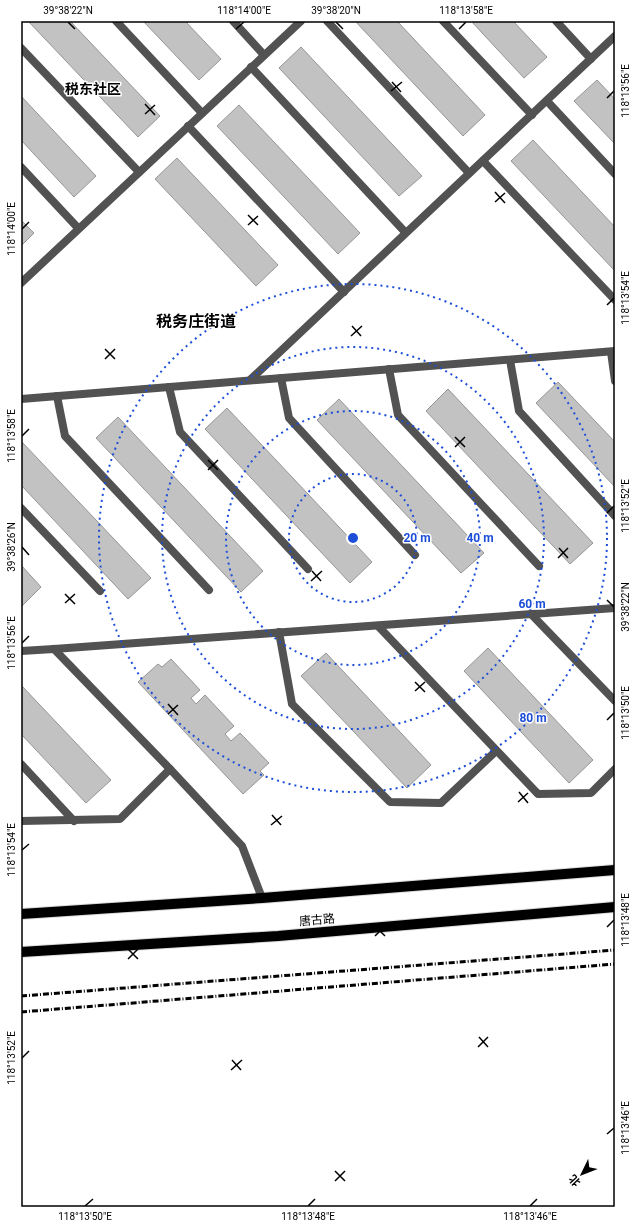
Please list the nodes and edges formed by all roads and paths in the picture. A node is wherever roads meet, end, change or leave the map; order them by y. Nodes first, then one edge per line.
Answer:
1 (116, 21) edge
2 (233, 21) edge
3 (301, 21) edge
4 (327, 21) edge
5 (443, 21) edge
6 (556, 21) edge
7 (614, 40) edge
8 (21, 48) edge
9 (264, 55) junction
10 (591, 59) junction
11 (251, 67) junction
12 (547, 101) junction
13 (202, 113) junction
14 (532, 115) junction
15 (188, 126) junction
16 (483, 161) junction
17 (21, 167) edge
18 (139, 172) junction
19 (469, 173) junction
20 (615, 174) edge
21 (78, 228) junction
22 (406, 232) junction
23 (21, 283) edge
24 (344, 292) junction
25 (615, 300) edge
26 (613, 352) edge
27 (510, 360) junction
28 (389, 369) junction
29 (281, 378) junction
30 (250, 380) junction
31 (615, 381) edge
32 (169, 387) junction
33 (57, 396) junction
34 (21, 399) edge
35 (21, 508) edge
36 (615, 516) edge
37 (415, 555) dead end
38 (539, 566) dead end
39 (308, 569) dead end
40 (209, 590) dead end
41 (100, 591) dead end
42 (615, 608) edge
43 (531, 614) junction
44 (378, 626) junction
45 (280, 632) junction
46 (54, 649) junction
47 (21, 651) edge
48 (615, 701) edge
49 (496, 750) junction
50 (21, 764) edge
51 (170, 769) junction
52 (615, 769) edge
53 (21, 821) edge
54 (74, 821) junction
55 (615, 870) edge
56 (262, 898) junction
57 (615, 907) edge
58 (21, 914) edge
59 (21, 952) edge

1 - 13 street
2 - 9 street
3 - 9 street
4 - 19 street
5 - 14 street
6 - 10 street
7 - 10 street
8 - 18 street
9 - 11 street
10 - 12 street
11 - 13 street
11 - 22 street
12 - 14 street
12 - 20 street
13 - 15 street
14 - 16 street
15 - 18 street
15 - 24 street
16 - 19 street
16 - 25 street
17 - 21 street
18 - 21 street
19 - 22 street
21 - 23 street
22 - 24 street
24 - 30 street
26 - 27 street
26 - 31 street
27 - 28 street
27 - 36 street
28 - 29 street
28 - 38 street
29 - 30 street
29 - 37 street
30 - 32 street
32 - 33 street
32 - 39 street
33 - 34 street
33 - 40 street
35 - 41 street
42 - 43 street
43 - 44 street
43 - 48 street
44 - 45 street
44 - 49 street
45 - 46 street
45 - 49 street
46 - 47 street
46 - 51 street
49 - 52 street
50 - 54 street
51 - 54 street
51 - 56 street
53 - 54 street
55 - 56 main road
56 - 58 main road
57 - 59 main road, 唐古路

